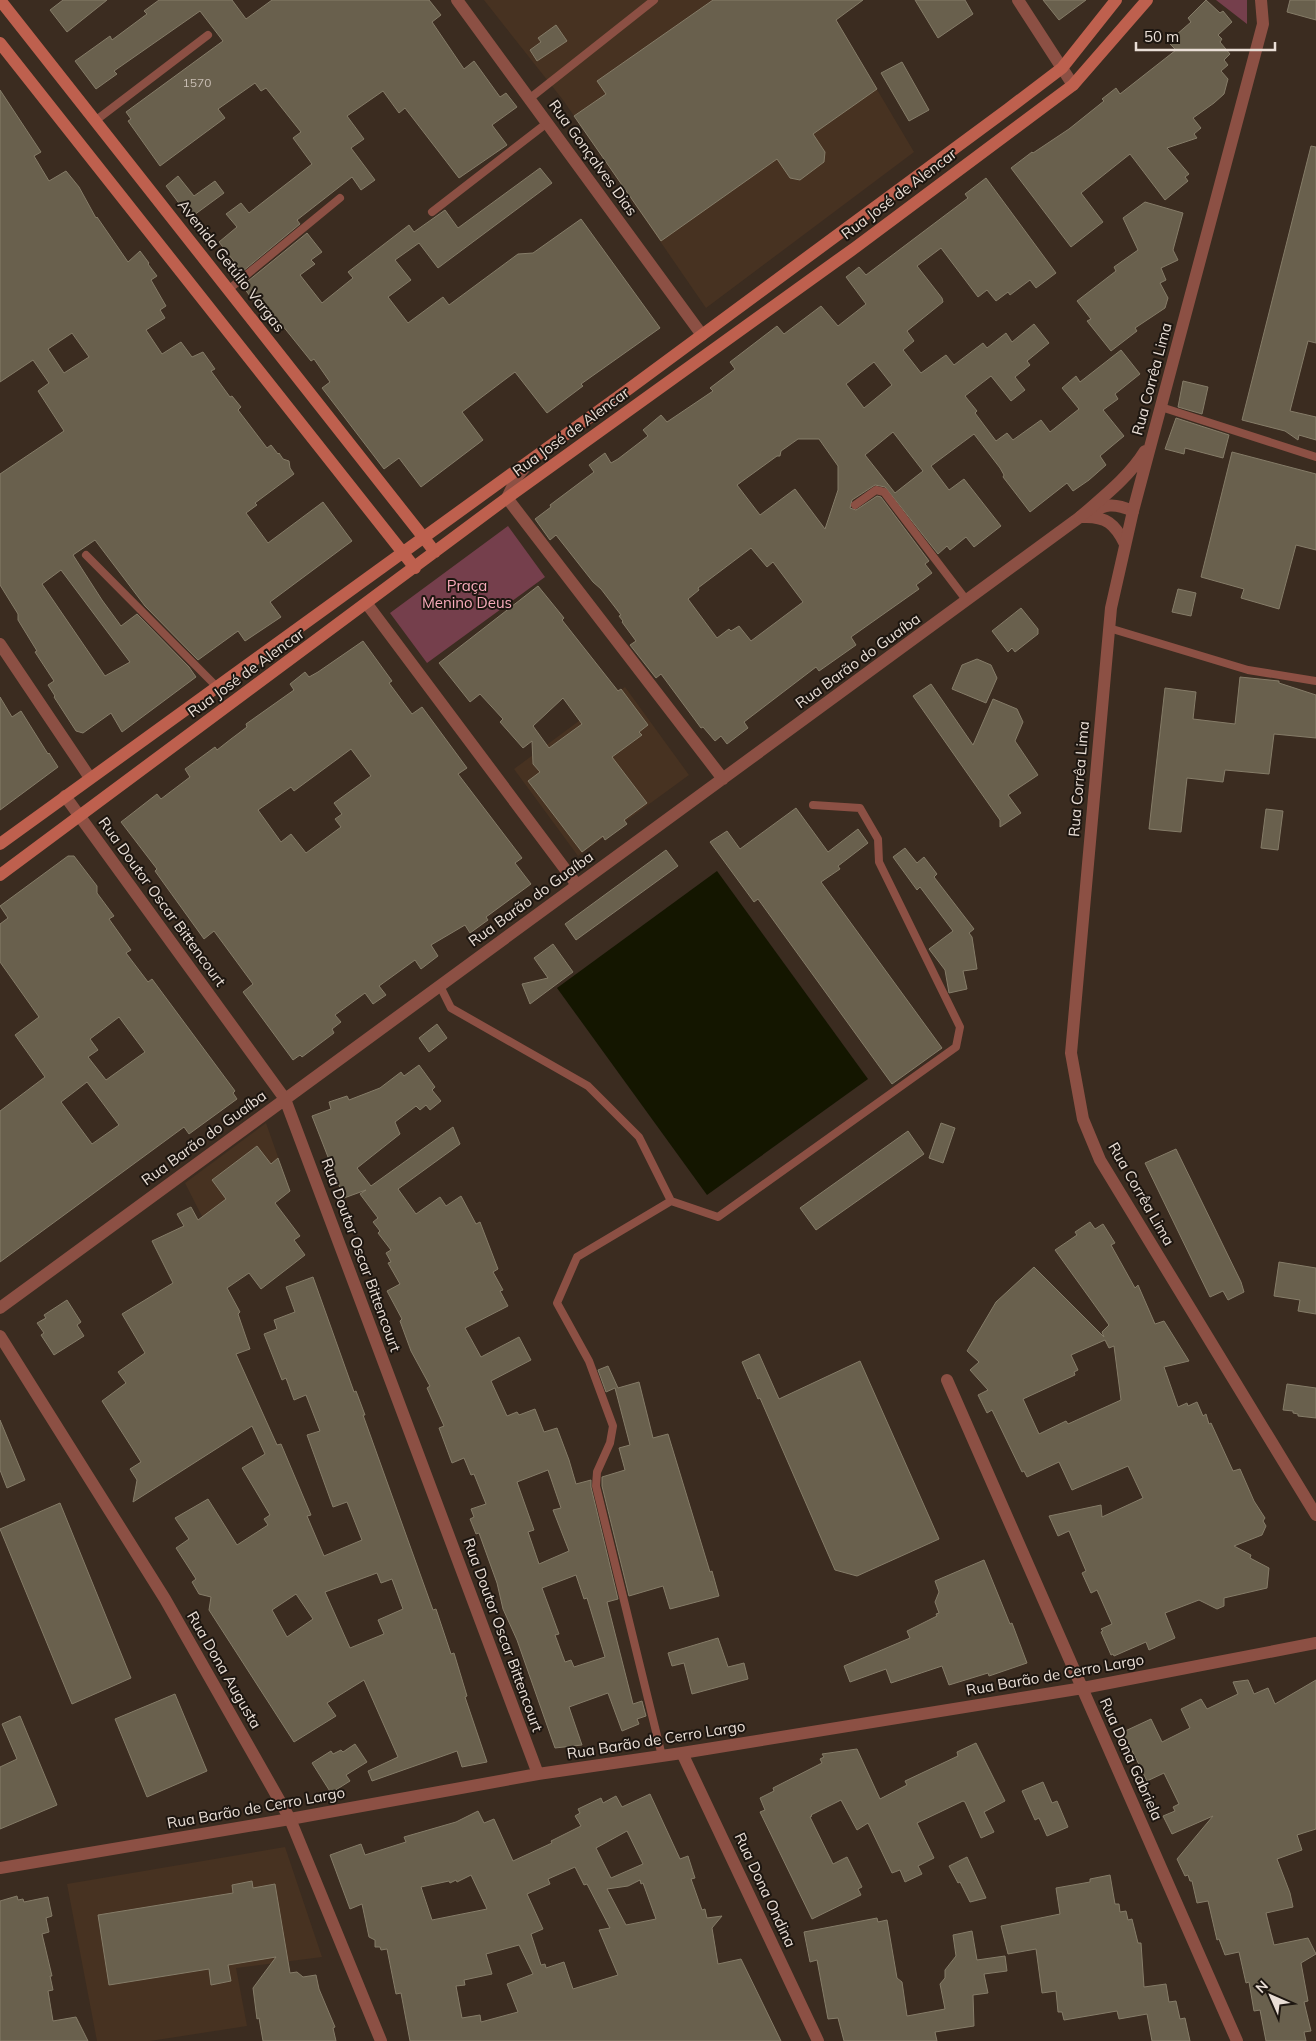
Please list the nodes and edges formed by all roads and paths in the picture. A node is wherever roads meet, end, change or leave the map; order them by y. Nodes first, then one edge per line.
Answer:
1 (0, 0) edge
2 (457, 0) edge
3 (654, 0) edge
4 (1018, 0) edge
5 (1116, 0) edge
6 (1147, 0) edge
7 (1261, 0) edge
8 (208, 35) dead end
9 (0, 43) edge
10 (1062, 68) junction
11 (1073, 85) junction
12 (529, 99) junction
13 (96, 121) junction
14 (547, 123) junction
15 (918, 176) junction
16 (340, 198) dead end
17 (432, 212) dead end
18 (879, 229) junction
19 (228, 290) junction
20 (743, 328) junction
21 (702, 335) junction
22 (678, 375) junction
23 (1161, 407) junction
24 (1154, 431) junction
25 (533, 457) junction
26 (1316, 457) edge
27 (507, 498) junction
28 (855, 505) dead end
29 (1133, 511) junction
30 (1080, 517) junction
31 (424, 538) junction
32 (1126, 544) junction
33 (435, 552) junction
34 (403, 553) junction
35 (86, 555) dead end
36 (415, 568) junction
37 (968, 601) junction
38 (367, 604) junction
39 (1109, 628) junction
40 (0, 644) edge
41 (1316, 681) edge
42 (217, 686) junction
43 (90, 778) junction
44 (723, 779) junction
45 (65, 796) junction
46 (813, 805) dead end
47 (79, 816) junction
48 (0, 844) edge
49 (0, 875) edge
50 (577, 885) junction
51 (440, 986) junction
52 (285, 1099) junction
53 (671, 1201) junction
54 (0, 1308) edge
55 (0, 1336) edge
56 (947, 1380) dead end
57 (1316, 1515) edge
58 (1316, 1643) edge
59 (1083, 1688) junction
60 (682, 1753) junction
61 (662, 1756) junction
62 (538, 1774) junction
63 (290, 1819) junction
64 (0, 1868) edge
65 (381, 2041) edge
66 (818, 2041) edge
67 (1237, 2041) edge

1 - 13 main road, Avenida Getúlio Vargas
2 - 12 street, Rua Gonçalves Dias
3 - 12 lane
4 - 10 street
5 - 10 main road, Rua José de Alencar
6 - 11 main road, Rua José de Alencar
7 - 23 street, Rua Corrêa Lima
8 - 13 lane
9 - 34 main road
10 - 11 street
10 - 15 main road, Rua José de Alencar
11 - 18 main road, Rua José de Alencar
12 - 14 street, Rua Gonçalves Dias
13 - 19 main road, Avenida Getúlio Vargas
14 - 17 lane
14 - 21 street, Rua Gonçalves Dias
15 - 18 main road
15 - 21 main road, Rua José de Alencar
16 - 19 lane
18 - 20 main road, Rua José de Alencar
19 - 31 main road, Avenida Getúlio Vargas
20 - 21 main road
20 - 22 main road, Rua José de Alencar
21 - 22 main road
21 - 25 main road, Rua José de Alencar
22 - 27 main road, Rua José de Alencar
23 - 24 street, Rua Corrêa Lima
23 - 26 lane
24 - 29 street, Rua Corrêa Lima
24 - 30 street
25 - 27 street
25 - 31 main road, Rua José de Alencar
27 - 33 main road, Rua José de Alencar
27 - 44 street
28 - 37 lane
29 - 30 street, Rua Barão do Guaíba
29 - 32 street, Rua Corrêa Lima
30 - 32 street
30 - 37 street, Rua Barão do Guaíba
31 - 33 main road, Avenida Getúlio Vargas
31 - 34 main road, Rua José de Alencar
32 - 39 street, Rua Corrêa Lima
33 - 36 main road, Rua José de Alencar
34 - 36 main road
34 - 42 main road, Rua José de Alencar
35 - 42 lane
36 - 38 main road, Rua José de Alencar
37 - 44 street, Rua Barão do Guaíba
38 - 47 main road, Rua José de Alencar
38 - 50 street
39 - 41 lane
39 - 57 street, Rua Corrêa Lima
40 - 43 street
42 - 43 main road, Rua José de Alencar
43 - 45 main road, Rua José de Alencar
44 - 50 street, Rua Barão do Guaíba
45 - 47 street, Rua Doutor Oscar Bittencourt
45 - 48 main road, Rua José de Alencar
46 - 53 lane
47 - 49 main road, Rua José de Alencar
47 - 52 street, Rua Doutor Oscar Bittencourt
50 - 51 street, Rua Barão do Guaíba
51 - 52 street, Rua Barão do Guaíba
51 - 53 lane
52 - 54 street, Rua Barão do Guaíba
52 - 62 street, Rua Doutor Oscar Bittencourt
53 - 61 lane
55 - 63 street, Rua Dona Augusta
56 - 59 street, Rua Dona Gabriela
58 - 59 street, Rua Barão de Cerro Largo
59 - 60 street, Rua Barão de Cerro Largo
59 - 67 street, Rua Dona Gabriela
60 - 61 street, Rua Barão de Cerro Largo
60 - 66 street, Rua Dona Ondina
61 - 62 street, Rua Barão de Cerro Largo
62 - 63 street, Rua Barão de Cerro Largo
63 - 64 street, Rua Barão de Cerro Largo
63 - 65 street, Rua Dona Augusta

